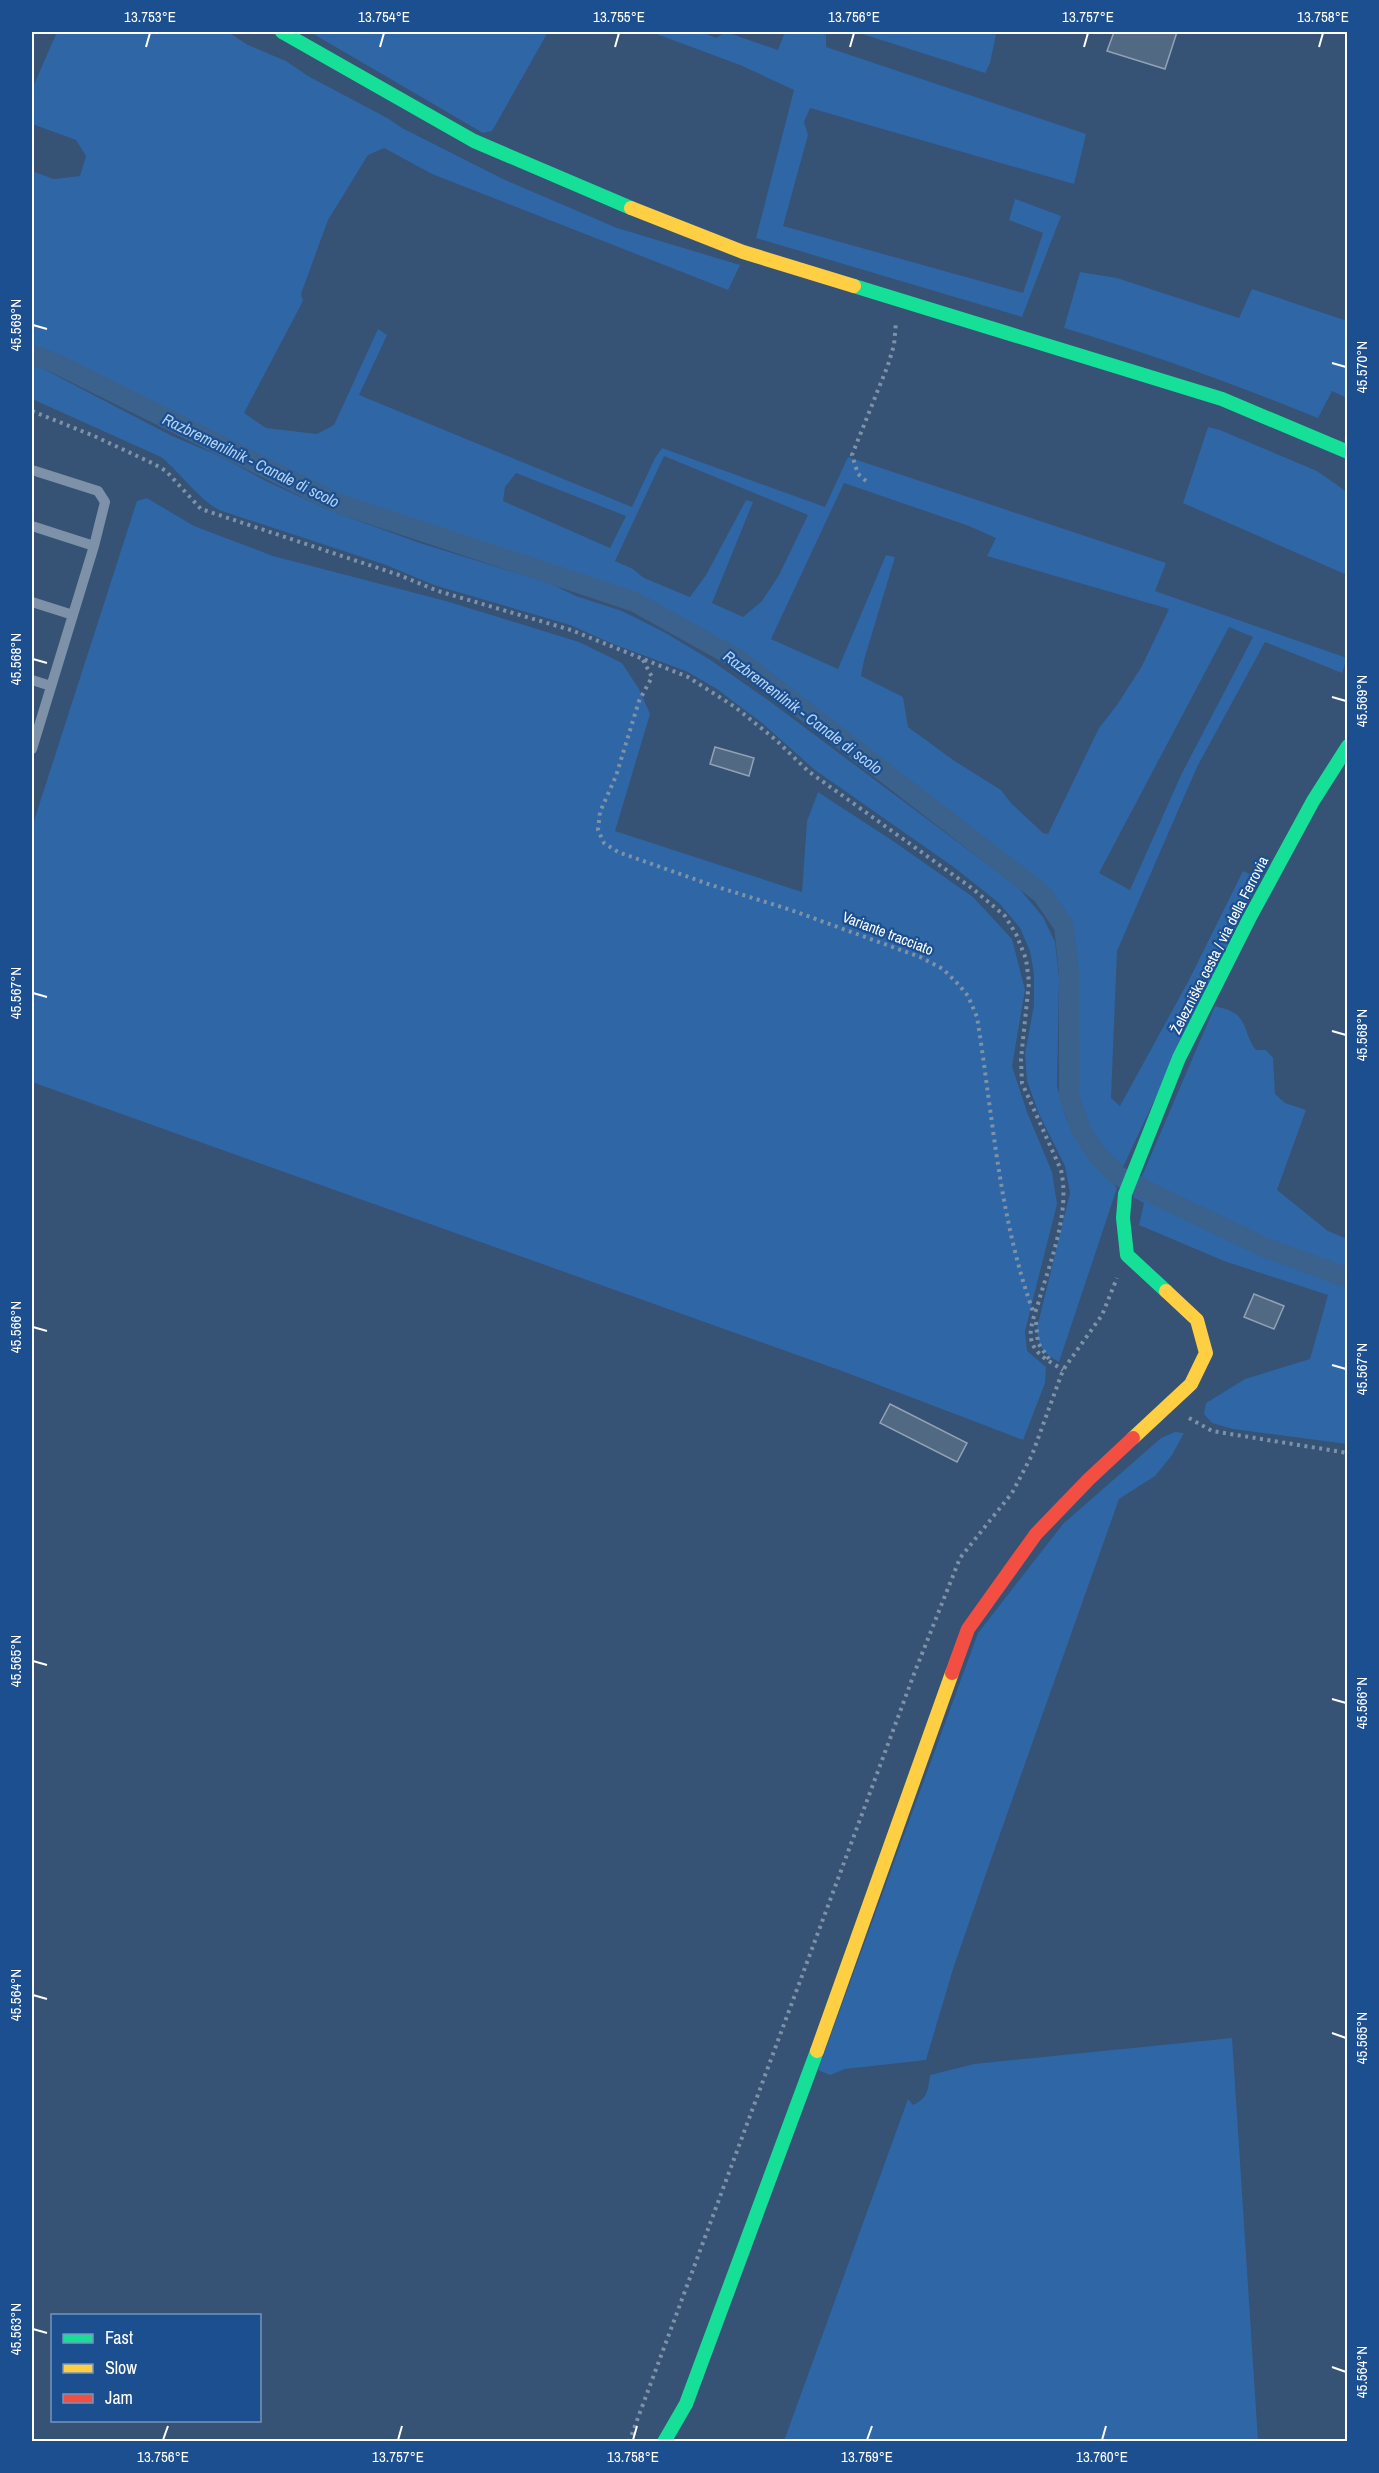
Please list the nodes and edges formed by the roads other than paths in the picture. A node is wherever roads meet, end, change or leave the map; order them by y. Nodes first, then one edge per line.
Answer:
1 (282, 32) edge
2 (1347, 452) edge
3 (32, 470) edge
4 (32, 526) edge
5 (94, 546) junction
6 (32, 602) edge
7 (73, 615) junction
8 (32, 680) edge
9 (51, 686) junction
10 (1347, 746) edge
11 (32, 749) edge
12 (664, 2442) edge

1 - 2 street
3 - 5 lane
4 - 5 lane
5 - 7 lane
6 - 7 lane
7 - 9 lane
8 - 9 lane
9 - 11 lane
10 - 12 street, Železniška cesta / via della Ferrovia

